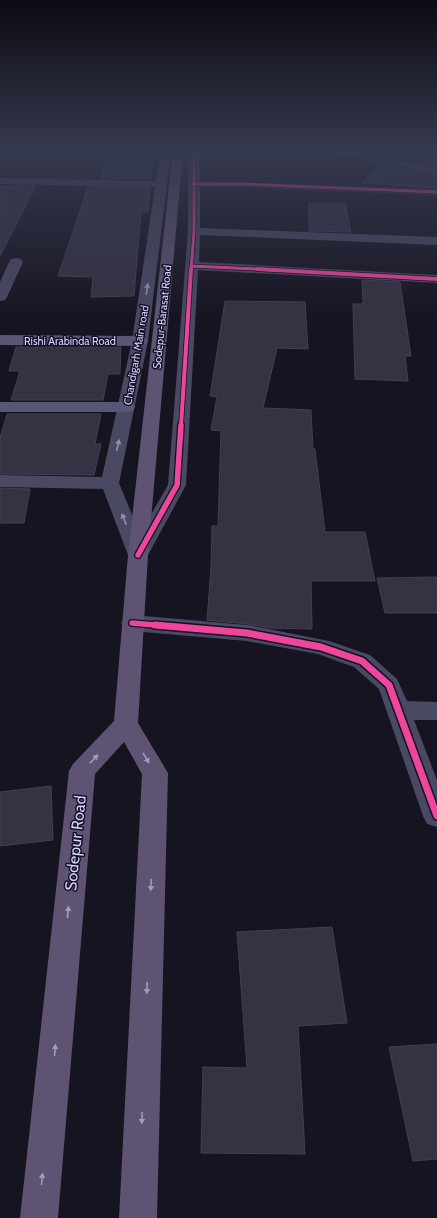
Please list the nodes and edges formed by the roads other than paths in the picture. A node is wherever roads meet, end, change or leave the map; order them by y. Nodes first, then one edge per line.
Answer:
1 (158, 207) edge
2 (172, 207) edge
3 (193, 207) edge
4 (194, 231) junction
5 (437, 241) edge
6 (16, 262) dead end
7 (191, 266) junction
8 (437, 279) edge
9 (0, 297) edge
10 (0, 340) edge
11 (140, 341) junction
12 (0, 407) edge
13 (127, 407) junction
14 (0, 481) edge
15 (110, 483) junction
16 (138, 555) junction
17 (132, 623) junction
18 (398, 710) junction
19 (437, 711) edge
20 (126, 724) junction
21 (437, 816) edge
22 (39, 1218) edge
23 (138, 1218) edge

11 -> 1 street, Chandigarh Main road
2 - 16 main road, Sodepur-Barasat Road
3 - 4 street
4 - 5 street
4 - 7 street
6 - 9 street
7 - 8 street
7 - 16 street
10 - 11 street, Rishi Arabinda Road
11 - 13 street, Chandigarh Main road
12 - 13 street
15 -> 13 street, Chandigarh Main road
14 - 15 street
16 -> 15 street
16 - 17 main road
17 - 18 street
17 - 20 main road
18 - 19 street
18 - 21 street
22 -> 20 main road, Sodepur Road
20 -> 23 main road

